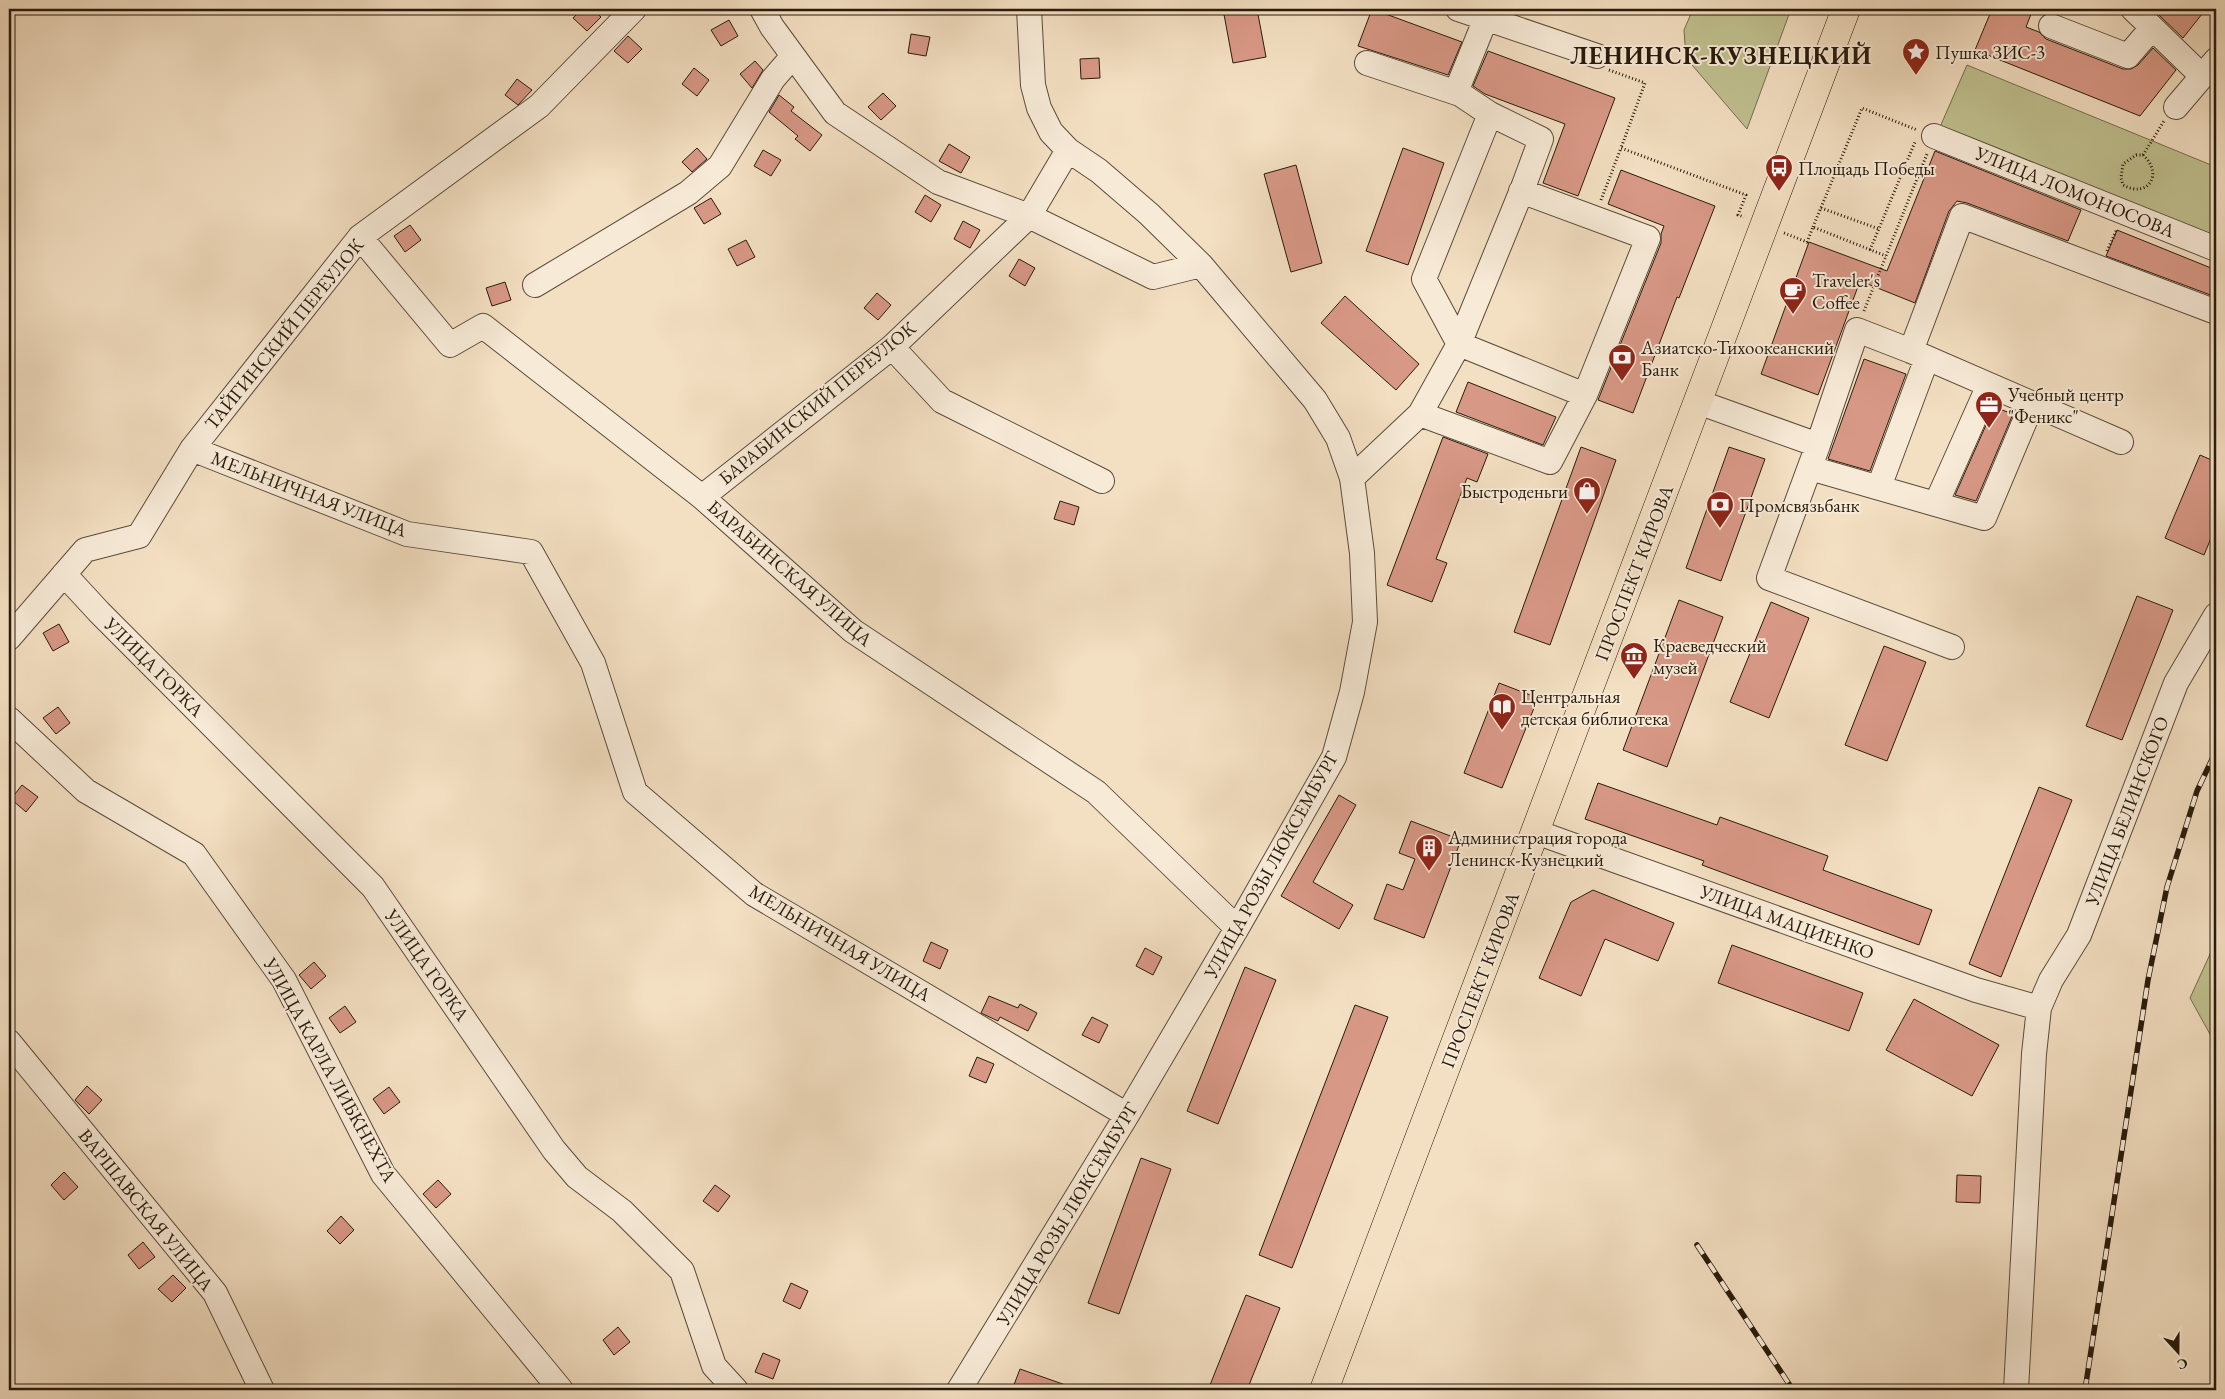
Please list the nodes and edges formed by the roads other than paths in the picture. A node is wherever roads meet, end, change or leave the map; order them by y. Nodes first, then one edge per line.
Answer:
1 (634, 9) edge
2 (762, 9) edge
3 (1029, 9) edge
4 (1458, 9) edge
5 (1846, 9) edge
6 (2133, 9) edge
7 (1486, 18) junction
8 (2051, 26) dead end
9 (2152, 28) junction
10 (793, 56) junction
11 (1597, 56) road end
12 (1367, 63) dead end
13 (2209, 68) edge
14 (1456, 92) junction
15 (2176, 107) road end
16 (1490, 114) junction
17 (1927, 134) road end
18 (1068, 150) junction
19 (1521, 191) junction
20 (1029, 216) junction
21 (360, 237) junction
22 (2216, 249) edge
23 (1201, 264) junction
24 (535, 285) dead end
25 (2216, 312) edge
26 (1459, 344) junction
27 (892, 347) junction
28 (1919, 355) junction
29 (1989, 385) junction
30 (1585, 395) junction
31 (1698, 402) junction
32 (2032, 404) junction
33 (1420, 414) junction
34 (2121, 442) dead end
35 (1818, 445) junction
36 (192, 449) junction
37 (1810, 468) junction
38 (1352, 478) junction
39 (1102, 481) dead end
40 (1879, 487) junction
41 (702, 497) junction
42 (1936, 504) junction
43 (64, 574) junction
44 (2216, 615) edge
45 (9, 638) edge
46 (1952, 647) dead end
47 (9, 719) edge
48 (1536, 832) junction
49 (1237, 928) junction
50 (2039, 1008) junction
51 (9, 1042) edge
52 (1127, 1115) junction
53 (262, 1390) edge
54 (561, 1390) edge
55 (736, 1390) edge
56 (959, 1390) edge
57 (1324, 1390) edge
58 (2016, 1390) edge

1 - 21 street, ТАЙГИНСКИЙ ПЕРЕУЛОК
2 - 10 street
3 - 18 street, УЛИЦА РОЗЫ ЛЮКСЕМБУРГ
4 - 7 street
5 - 31 main road, ПРОСПЕКТ КИРОВА
6 - 9 street
7 - 11 street
7 - 14 street
8 - 9 street
9 - 13 street
10 - 20 street
10 - 24 street
12 - 14 street
13 - 15 street
14 - 16 street
16 - 19 street
16 - 26 street
17 - 22 street, УЛИЦА ЛОМОНОСОВА
18 - 20 street, БАРАБИНСКИЙ ПЕРЕУЛОК
18 - 23 street, УЛИЦА РОЗЫ ЛЮКСЕМБУРГ
19 - 26 street
19 - 30 street
20 - 23 street
20 - 27 street, БАРАБИНСКИЙ ПЕРЕУЛОК
21 - 36 street, ТАЙГИНСКИЙ ПЕРЕУЛОК
21 - 41 street, БАРАБИНСКАЯ УЛИЦА
23 - 38 street, УЛИЦА РОЗЫ ЛЮКСЕМБУРГ
25 - 28 street
26 - 30 street
26 - 33 street
27 - 39 street
27 - 41 street, БАРАБИНСКИЙ ПЕРЕУЛОК
28 - 29 street
28 - 35 street
28 - 40 street
29 - 32 street
29 - 42 street
30 - 33 street
31 - 35 street
31 - 48 main road, ПРОСПЕКТ КИРОВА
32 - 34 street
32 - 42 street
33 - 38 street
35 - 37 street
36 - 43 street, ТАЙГИНСКИЙ ПЕРЕУЛОК
36 - 52 street, МЕЛЬНИЧНАЯ УЛИЦА
37 - 40 street
37 - 46 street
38 - 49 street, УЛИЦА РОЗЫ ЛЮКСЕМБУРГ
40 - 42 street
41 - 49 street, БАРАБИНСКАЯ УЛИЦА
43 - 45 street, ТАЙГИНСКИЙ ПЕРЕУЛОК
43 - 55 street, УЛИЦА ГОРКА
44 - 50 street, УЛИЦА БЕЛИНСКОГО
47 - 54 street, УЛИЦА КАРЛА ЛИБКНЕХТА
48 - 50 street, УЛИЦА МАЦИЕНКО
48 - 57 main road, ПРОСПЕКТ КИРОВА
49 - 52 street, УЛИЦА РОЗЫ ЛЮКСЕМБУРГ
50 - 58 street, УЛИЦА БЕЛИНСКОГО
51 - 53 street, ВАРШАВСКАЯ УЛИЦА
52 - 56 street, УЛИЦА РОЗЫ ЛЮКСЕМБУРГ

